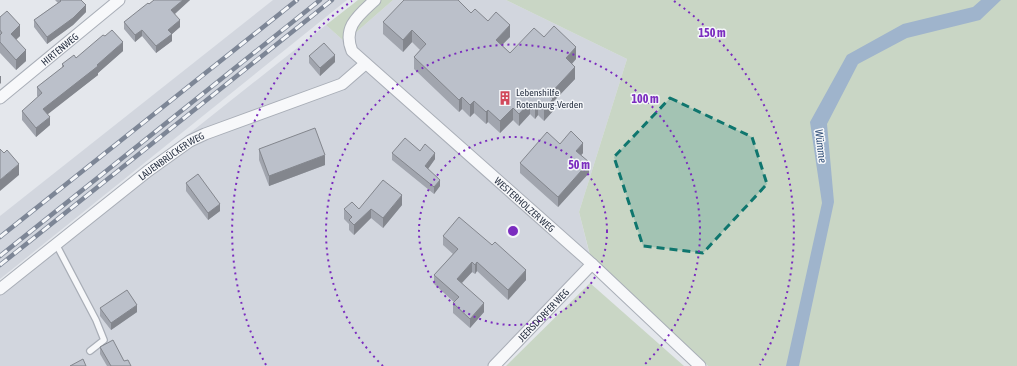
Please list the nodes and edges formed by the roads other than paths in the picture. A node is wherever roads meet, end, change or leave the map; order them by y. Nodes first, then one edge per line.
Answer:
1 (119, 0) edge
2 (375, 0) edge
3 (365, 64) junction
4 (0, 98) edge
5 (56, 244) junction
6 (592, 264) junction
7 (0, 289) edge
8 (90, 351) dead end
9 (494, 366) edge
10 (700, 366) edge

1 - 4 street, HIRTENWEG
2 - 3 street, WESTERHOLZER WEG
3 - 5 street, LAUENBRÜCKER WEG
3 - 6 street, WESTERHOLZER WEG
5 - 7 street, LAUENBRÜCKER WEG
5 - 8 lane
6 - 9 street, JEERSDORFER WEG
6 - 10 street, WESTERHOLZER WEG

